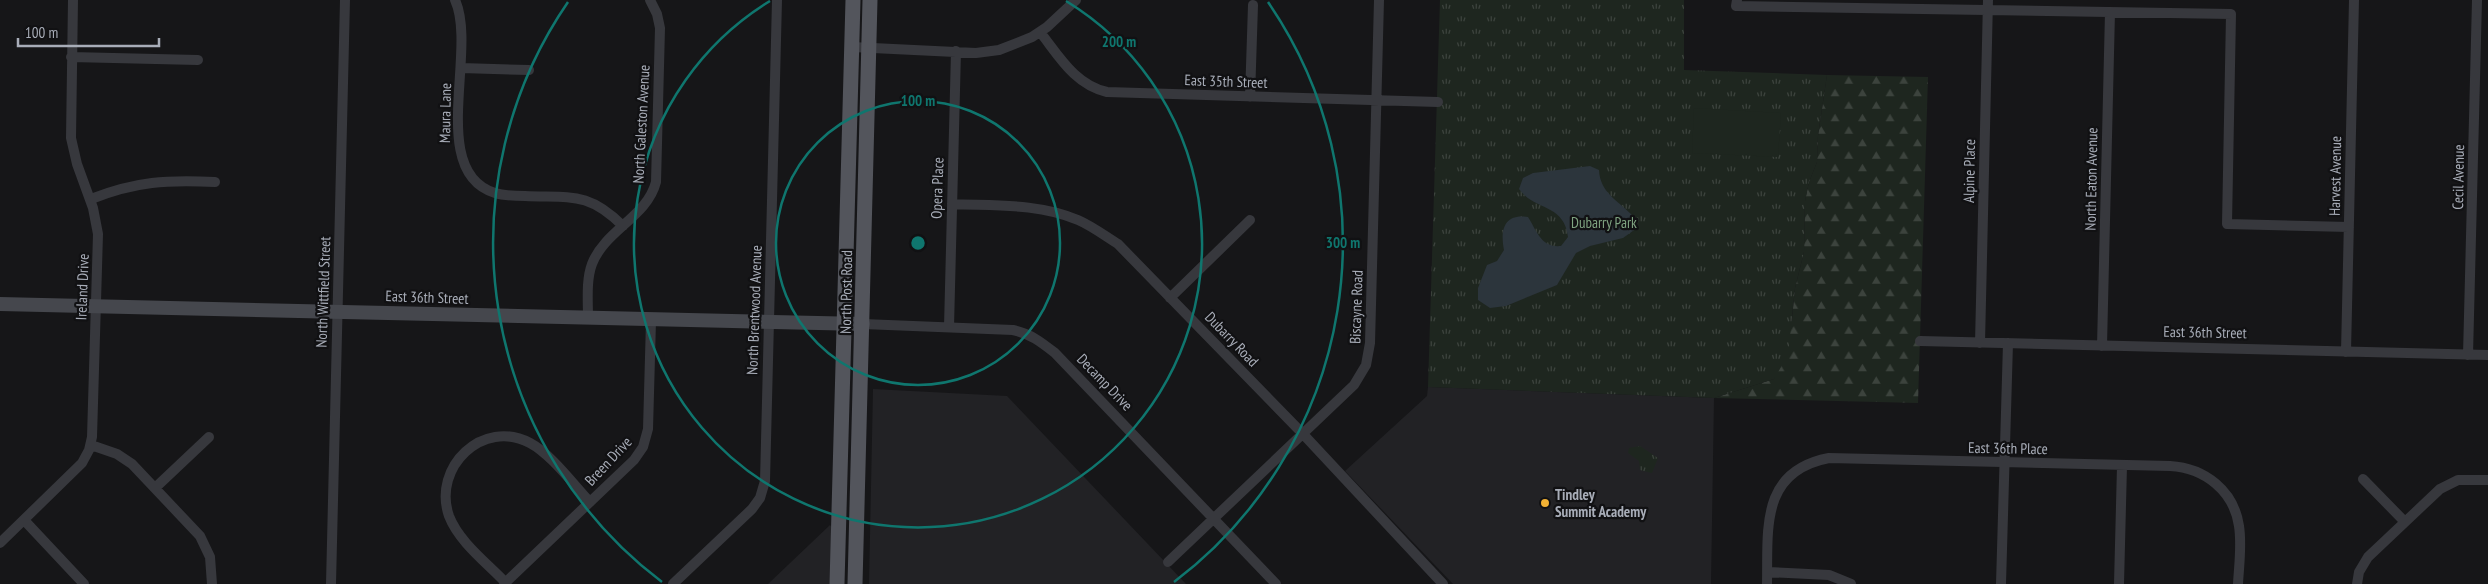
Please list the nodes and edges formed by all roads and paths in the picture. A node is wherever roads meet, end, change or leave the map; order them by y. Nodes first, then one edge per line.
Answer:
1 (73, 0) edge
2 (346, 0) edge
3 (455, 0) edge
4 (650, 0) edge
5 (777, 0) edge
6 (853, 0) edge
7 (870, 0) edge
8 (1076, 0) edge
9 (1379, 0) edge
10 (2354, 0) edge
11 (2477, 0) edge
12 (1737, 3) edge
13 (1253, 5) dead end
14 (1988, 5) edge
15 (2110, 12) junction
16 (2476, 20) junction
17 (2488, 20) edge
18 (1040, 32) junction
19 (852, 47) junction
20 (869, 48) junction
21 (956, 51) junction
22 (71, 57) junction
23 (198, 60) dead end
24 (461, 68) junction
25 (529, 70) dead end
26 (1250, 97) junction
27 (1376, 100) junction
28 (1438, 102) dead end
29 (215, 182) dead end
30 (90, 199) junction
31 (952, 204) junction
32 (1250, 220) dead end
33 (623, 226) junction
34 (2349, 227) junction
35 (1170, 298) junction
36 (0, 304) edge
37 (96, 306) junction
38 (337, 311) junction
39 (588, 318) junction
40 (651, 321) junction
41 (769, 323) junction
42 (854, 324) junction
43 (949, 327) junction
44 (1920, 341) dead end
45 (1980, 343) junction
46 (2008, 343) junction
47 (2102, 346) junction
48 (2346, 352) junction
49 (2468, 355) junction
50 (2488, 355) edge
51 (1303, 434) junction
52 (209, 437) dead end
53 (91, 445) junction
54 (2005, 463) junction
55 (2122, 466) junction
56 (2363, 479) dead end
57 (2488, 480) edge
58 (155, 488) junction
59 (590, 502) junction
60 (1214, 519) junction
61 (24, 520) junction
62 (2405, 522) junction
63 (0, 543) edge
64 (1168, 562) dead end
65 (1767, 572) junction
66 (505, 583) edge
67 (84, 584) edge
68 (212, 584) edge
69 (331, 584) edge
70 (673, 584) edge
71 (838, 584) edge
72 (856, 584) edge
73 (1276, 584) edge
74 (1443, 584) edge
75 (1767, 584) edge
76 (1851, 584) edge
77 (2001, 584) edge
78 (2119, 584) edge
79 (2238, 584) edge
80 (2357, 584) edge

1 - 22 street, Ireland Drive
2 - 38 street, North Wittfield Street
3 - 24 street, Maura Lane
4 - 33 street, North Galeston Avenue
5 - 41 street, North Brentwood Avenue
6 - 19 main road, North Post Road
7 - 20 main road, North Post Road
8 - 18 street
9 - 27 street, Biscayne Road
10 - 34 street, Harvest Avenue
11 - 16 street, Cecil Avenue
12 - 14 street
13 - 26 street
14 - 15 street
14 - 45 street, Alpine Place
15 - 34 street
15 - 47 street, North Eaton Avenue
16 - 17 street
16 - 49 street, Cecil Avenue
18 - 21 street
18 - 26 street, East 35th Street
19 - 20 street
19 - 42 main road, North Post Road
20 - 21 street
20 - 42 main road, North Post Road
21 - 31 street, Opera Place
22 - 23 street
22 - 30 street, Ireland Drive
24 - 25 street
24 - 33 street, Maura Lane
26 - 27 street, East 35th Street
27 - 28 street, East 35th Street
27 - 51 street, Biscayne Road
29 - 30 street
30 - 37 street, Ireland Drive
31 - 35 street, Dubarry Road
31 - 43 street, Opera Place
32 - 35 street
33 - 39 street, North Galeston Avenue
34 - 48 street, Harvest Avenue
35 - 51 street, Dubarry Road
36 - 37 street, East 36th Street
37 - 38 street, East 36th Street
37 - 53 street, Ireland Drive
38 - 39 street, East 36th Street
38 - 69 street, North Wittfield Street
39 - 40 street, East 36th Street
40 - 41 street, East 36th Street
40 - 59 street, Breen Drive
41 - 42 street, East 36th Street
41 - 70 street, North Brentwood Avenue
42 - 43 street, Decamp Drive
42 - 71 main road, North Post Road
42 - 72 main road, North Post Road
43 - 60 street, Decamp Drive
44 - 45 street, East 36th Street
45 - 46 street, East 36th Street
46 - 47 street, East 36th Street
46 - 54 street
47 - 48 street, East 36th Street
48 - 49 street, East 36th Street
49 - 50 street, East 36th Street
51 - 60 street, Biscayne Road
51 - 74 street, Dubarry Road
52 - 58 street
53 - 58 street
53 - 61 street, Ireland Drive
54 - 55 street, East 36th Place
54 - 65 street, East 36th Place
54 - 77 street
55 - 78 street
55 - 79 street, East 36th Place
56 - 62 street
57 - 62 street
58 - 68 street
59 - 66 street, Breen Drive
59 - 66 street
60 - 64 street, Biscayne Road
60 - 73 street, Decamp Drive
61 - 63 street, Ireland Drive
61 - 67 street
62 - 80 street
65 - 75 street
65 - 76 street

